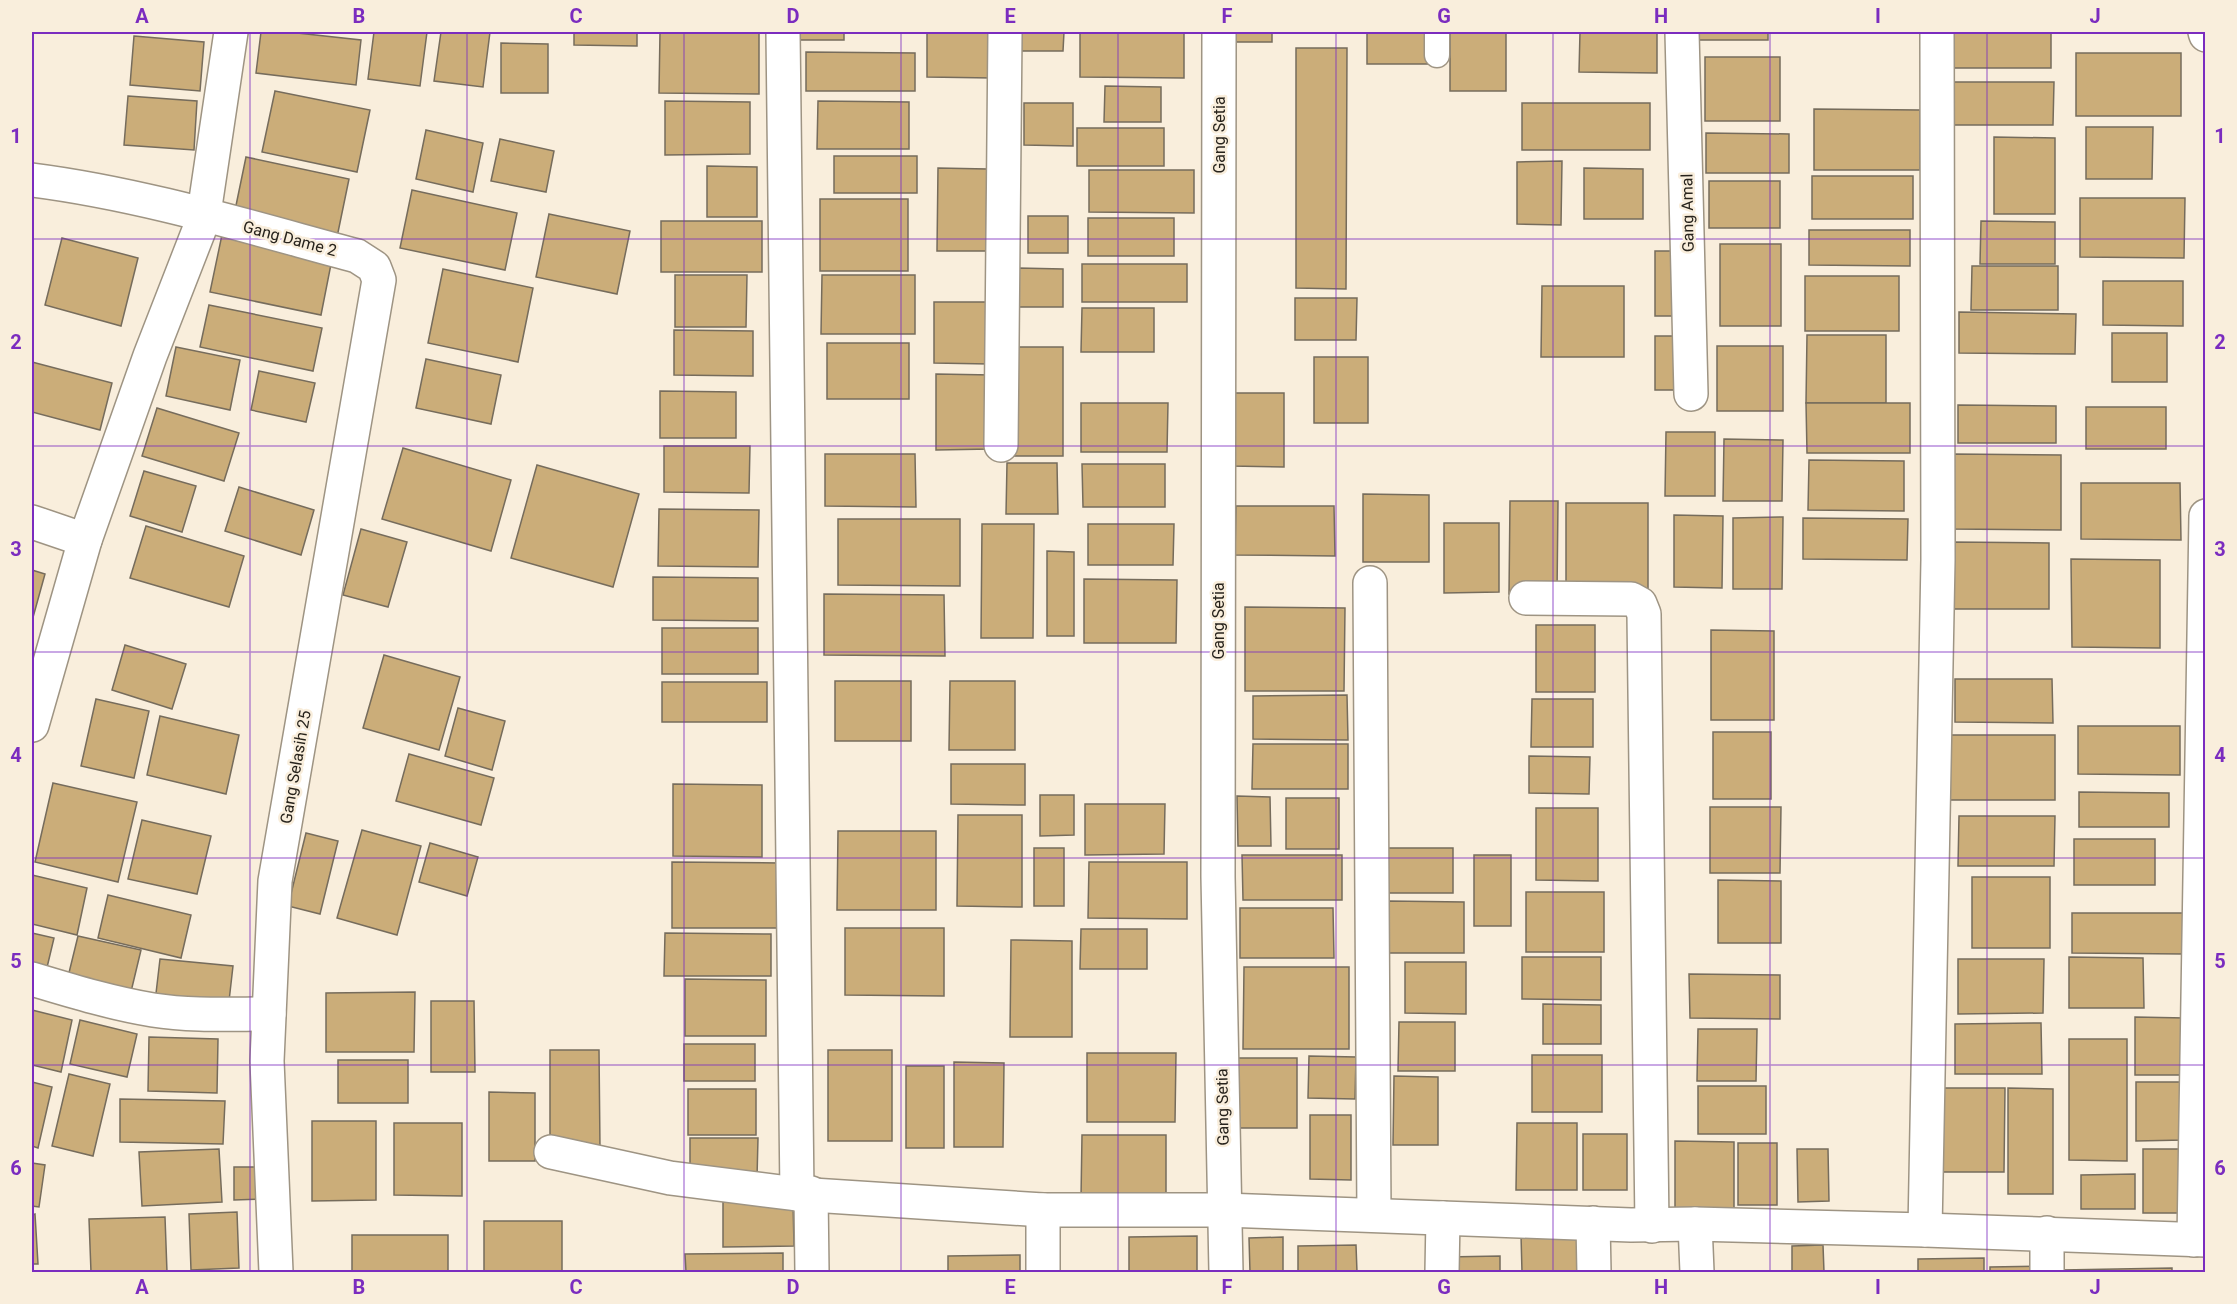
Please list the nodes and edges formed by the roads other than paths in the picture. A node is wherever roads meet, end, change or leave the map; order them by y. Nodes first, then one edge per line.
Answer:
1 (231, 32) edge
2 (783, 32) edge
3 (1005, 32) edge
4 (1219, 32) edge
5 (1437, 32) edge
6 (1682, 32) edge
7 (1937, 32) edge
8 (1437, 55) dead end
9 (32, 180) edge
10 (204, 214) junction
11 (374, 267) joint
12 (1691, 394) dead end
13 (1001, 445) dead end
14 (2205, 516) edge
15 (32, 522) edge
16 (85, 540) junction
17 (1370, 584) dead end
18 (1526, 598) dead end
19 (32, 725) edge
20 (32, 979) edge
21 (269, 1014) junction
22 (551, 1152) dead end
23 (804, 1194) junction
24 (1043, 1210) junction
25 (1224, 1210) junction
26 (1374, 1215) junction
27 (1443, 1218) junction
28 (1593, 1223) junction
29 (1695, 1224) junction
30 (1653, 1226) junction
31 (1925, 1230) junction
32 (2047, 1233) junction
33 (2200, 1240) edge
34 (276, 1272) edge
35 (812, 1272) edge
36 (1043, 1272) edge
37 (1226, 1272) edge
38 (1442, 1272) edge
39 (1594, 1272) edge
40 (1697, 1272) edge
41 (2047, 1272) edge

1 - 10 street
2 - 23 street
3 - 13 street
4 - 25 street, Gang Setia
5 - 8 lane
6 - 12 street, Gang Amal
7 - 31 street
9 - 10 street, Gang Dame 2
10 - 11 street, Gang Dame 2
10 - 16 street
11 - 21 street, Gang Selasih 25
14 - 33 street
15 - 16 street
16 - 19 street
17 - 26 street
18 - 30 street
20 - 21 street
21 - 34 street, Gang Selasih 25
22 - 23 street
23 - 24 street
23 - 35 street
24 - 25 street
24 - 36 street
25 - 26 street
25 - 37 street, Gang Setia
26 - 27 street
27 - 28 street
27 - 38 street
28 - 30 street
28 - 39 street
29 - 30 street
29 - 31 street
29 - 40 street
31 - 32 street
32 - 33 street
32 - 41 street

